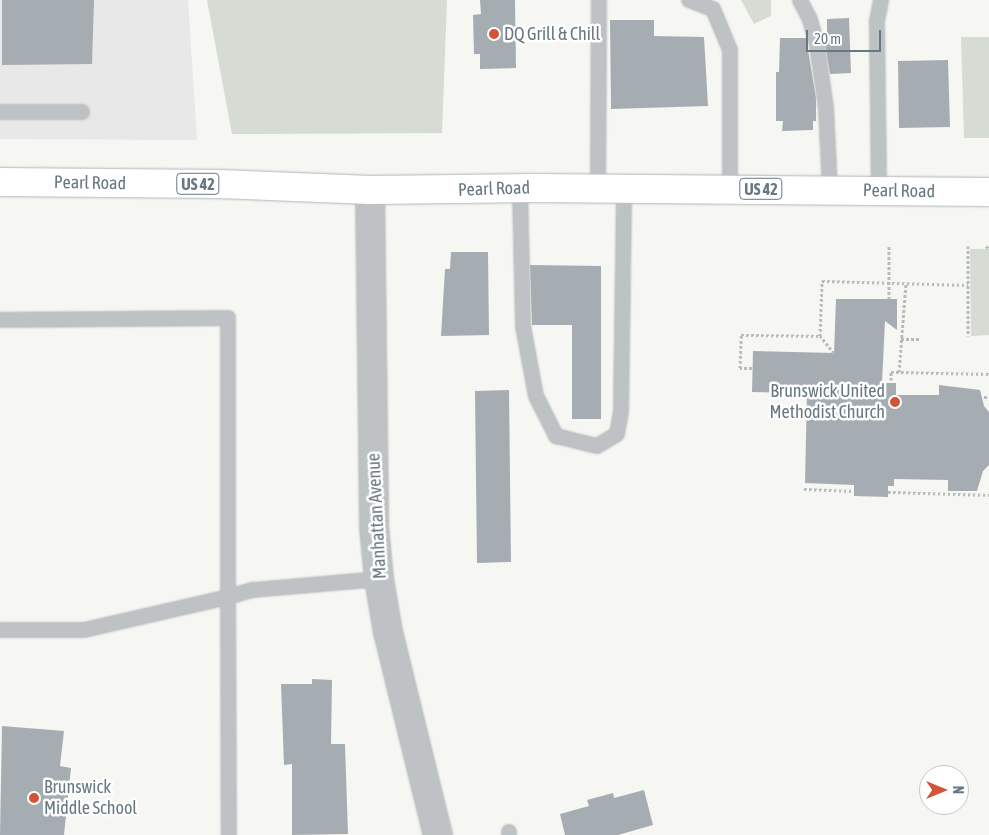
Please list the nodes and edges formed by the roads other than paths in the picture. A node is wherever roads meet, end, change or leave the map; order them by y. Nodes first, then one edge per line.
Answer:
1 (599, 0) edge
2 (689, 0) edge
3 (800, 0) edge
4 (882, 0) edge
5 (0, 112) edge
6 (82, 112) dead end
7 (0, 182) edge
8 (611, 188) junction
9 (520, 189) junction
10 (730, 189) junction
11 (370, 190) junction
12 (830, 190) junction
13 (879, 191) junction
14 (989, 192) edge
15 (0, 320) edge
16 (379, 579) junction
17 (228, 597) junction
18 (0, 630) edge
19 (229, 835) edge
20 (438, 835) edge

1 - 8 lane
2 - 10 lane
3 - 12 lane
4 - 13 lane
5 - 6 lane
7 - 11 main road, Pearl Road / US 42
8 - 9 main road, Pearl Road / US 42
8 - 9 lane
8 - 10 main road, Pearl Road / US 42
9 - 11 main road, Pearl Road / US 42
10 - 12 main road, Pearl Road / US 42
11 - 16 street, Manhattan Avenue
12 - 13 main road, Pearl Road / US 42
13 - 14 main road, Pearl Road / US 42
15 - 17 lane
16 - 17 lane
16 - 20 street, Manhattan Avenue
17 - 18 lane
17 - 19 lane

